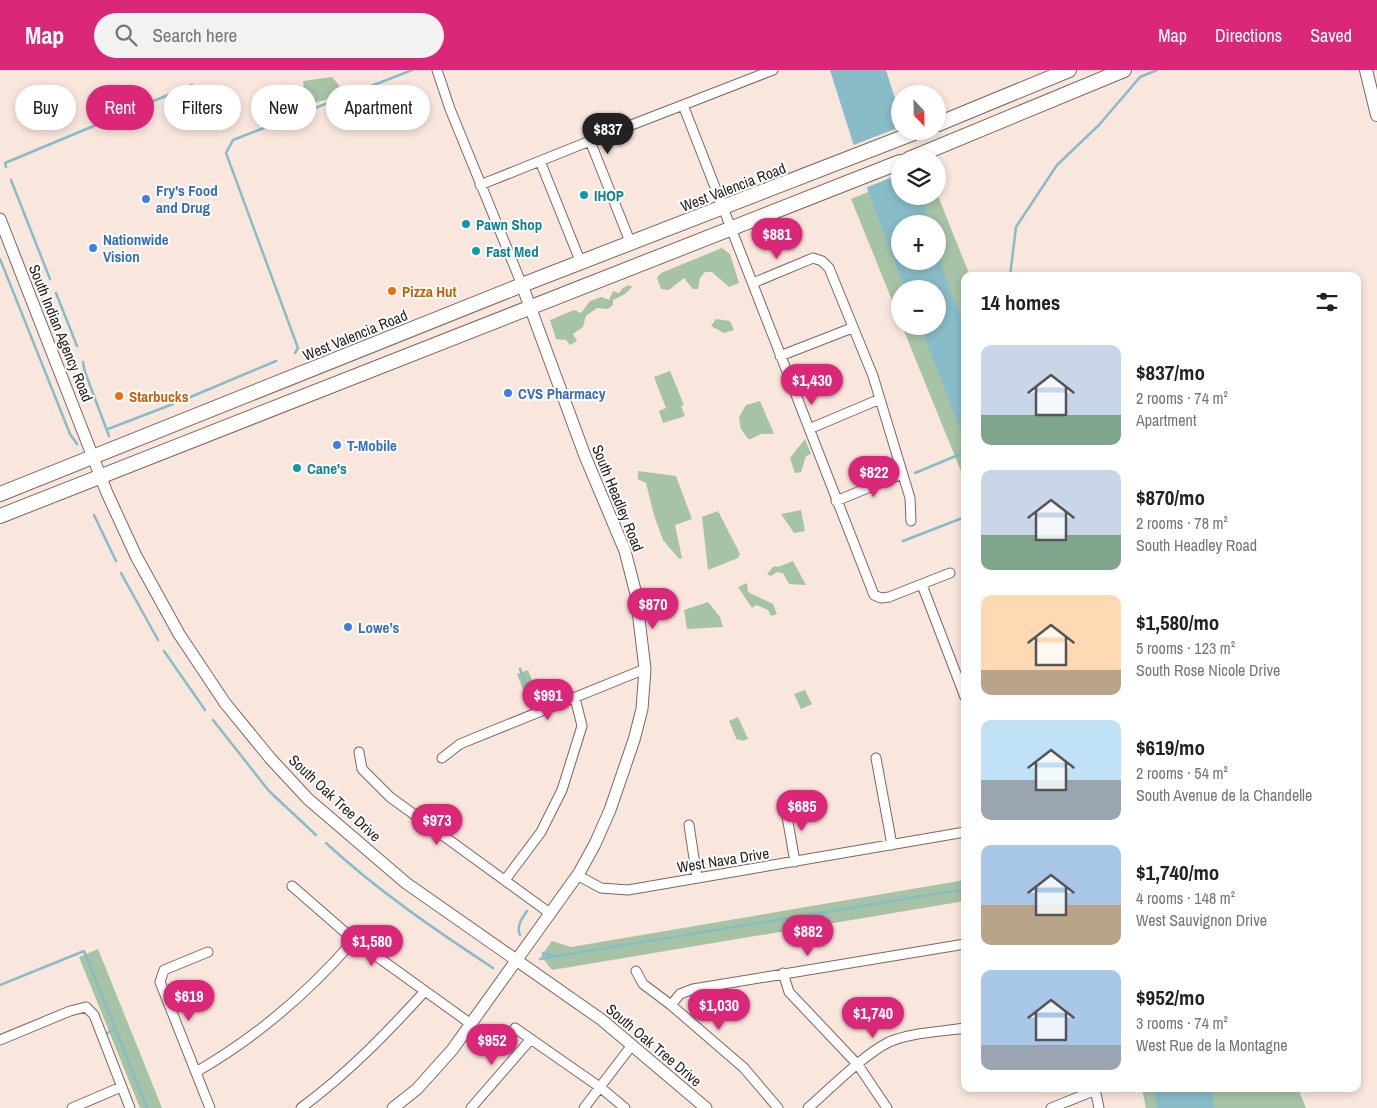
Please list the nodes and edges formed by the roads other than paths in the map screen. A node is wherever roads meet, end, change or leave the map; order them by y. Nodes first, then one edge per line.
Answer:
1 (437, 70) edge
2 (773, 70) edge
3 (1069, 70) edge
4 (1124, 70) edge
5 (1366, 70) edge
6 (683, 105) junction
7 (1377, 115) edge
8 (946, 121) edge
9 (896, 140) edge
10 (590, 141) junction
11 (931, 150) edge
12 (540, 161) junction
13 (891, 166) edge
14 (480, 185) junction
15 (724, 208) junction
16 (0, 219) edge
17 (730, 229) junction
18 (631, 244) junction
19 (582, 263) junction
20 (753, 283) junction
21 (522, 286) junction
22 (530, 308) junction
23 (852, 328) junction
24 (780, 356) junction
25 (288, 380) junction
26 (880, 399) junction
27 (295, 400) junction
28 (809, 429) junction
29 (94, 458) junction
30 (902, 474) junction
31 (101, 477) junction
32 (0, 494) edge
33 (836, 501) junction
34 (0, 516) edge
35 (912, 521) dead end
36 (950, 573) dead end
37 (922, 585) junction
38 (645, 669) junction
39 (961, 687) edge
40 (575, 698) junction
41 (359, 752) dead end
42 (442, 758) dead end
43 (876, 758) dead end
44 (785, 805) dead end
45 (689, 826) dead end
46 (961, 833) edge
47 (892, 845) junction
48 (795, 862) junction
49 (577, 875) junction
50 (697, 878) junction
51 (505, 880) junction
52 (292, 886) dead end
53 (551, 914) junction
54 (354, 940) junction
55 (961, 945) edge
56 (208, 952) dead end
57 (518, 960) junction
58 (636, 971) dead end
59 (783, 973) junction
60 (425, 991) junction
61 (672, 1005) junction
62 (471, 1024) junction
63 (515, 1028) dead end
64 (961, 1029) edge
65 (0, 1040) edge
66 (531, 1040) junction
67 (632, 1045) junction
68 (858, 1065) junction
69 (196, 1072) junction
70 (121, 1087) junction
71 (602, 1088) junction
72 (1089, 1092) edge
73 (1096, 1092) edge
74 (72, 1108) edge
75 (130, 1108) edge
76 (210, 1108) edge
77 (301, 1108) edge
78 (392, 1108) edge
79 (471, 1108) edge
80 (584, 1108) edge
81 (625, 1108) edge
82 (706, 1108) edge
83 (778, 1108) edge
84 (808, 1108) edge
85 (887, 1108) edge
86 (1051, 1108) edge
87 (1099, 1108) edge

1 - 14 street, South Headley Road
2 - 6 street
3 - 8 main road
4 - 11 main road
5 - 7 main road
6 - 10 street
6 - 15 street
9 - 15 main road, West Valencia Road
10 - 12 street
10 - 18 street
12 - 14 street
12 - 19 street
13 - 17 main road
14 - 21 street, South Headley Road
15 - 17 street
15 - 18 main road, West Valencia Road
16 - 29 street, South Indian Agency Road
17 - 20 street
17 - 22 main road
18 - 19 main road, West Valencia Road
19 - 21 main road, West Valencia Road
20 - 23 street
20 - 24 street
21 - 22 street, South Headley Road
21 - 25 main road, West Valencia Road
22 - 27 main road
22 - 38 street, South Headley Road
23 - 24 street
23 - 26 street
24 - 28 street
25 - 27 main road
25 - 29 main road, West Valencia Road
26 - 28 street
26 - 30 street
27 - 31 main road
28 - 33 street
29 - 31 street, South Oak Tree Drive
29 - 32 main road, West Valencia Road
30 - 33 street
30 - 35 street
31 - 34 main road
31 - 57 street, South Oak Tree Drive
33 - 37 street
36 - 37 street
37 - 39 street
38 - 40 street
38 - 49 street, South Headley Road
40 - 42 street
40 - 51 street
41 - 51 street
43 - 47 street
44 - 48 street
45 - 50 street
46 - 47 street, West Nava Drive
47 - 48 street, West Nava Drive
48 - 50 street, West Nava Drive
49 - 50 street, West Nava Drive
49 - 53 street, South Headley Road
51 - 53 street
52 - 54 street
53 - 57 street, South Headley Road
54 - 60 street
54 - 69 street
55 - 59 street
56 - 69 street
57 - 62 street, South Headley Road
57 - 67 street, South Oak Tree Drive
58 - 61 street
59 - 61 street
59 - 68 street
60 - 62 street
60 - 77 street
61 - 83 street
62 - 78 street, South Headley Road
63 - 66 street
64 - 68 street
65 - 70 street
66 - 71 street
66 - 79 street
67 - 71 street
67 - 82 street, South Oak Tree Drive
68 - 84 street
68 - 85 street
69 - 76 street
70 - 74 street
70 - 75 street
71 - 80 street
71 - 81 street
72 - 86 street
73 - 87 street

